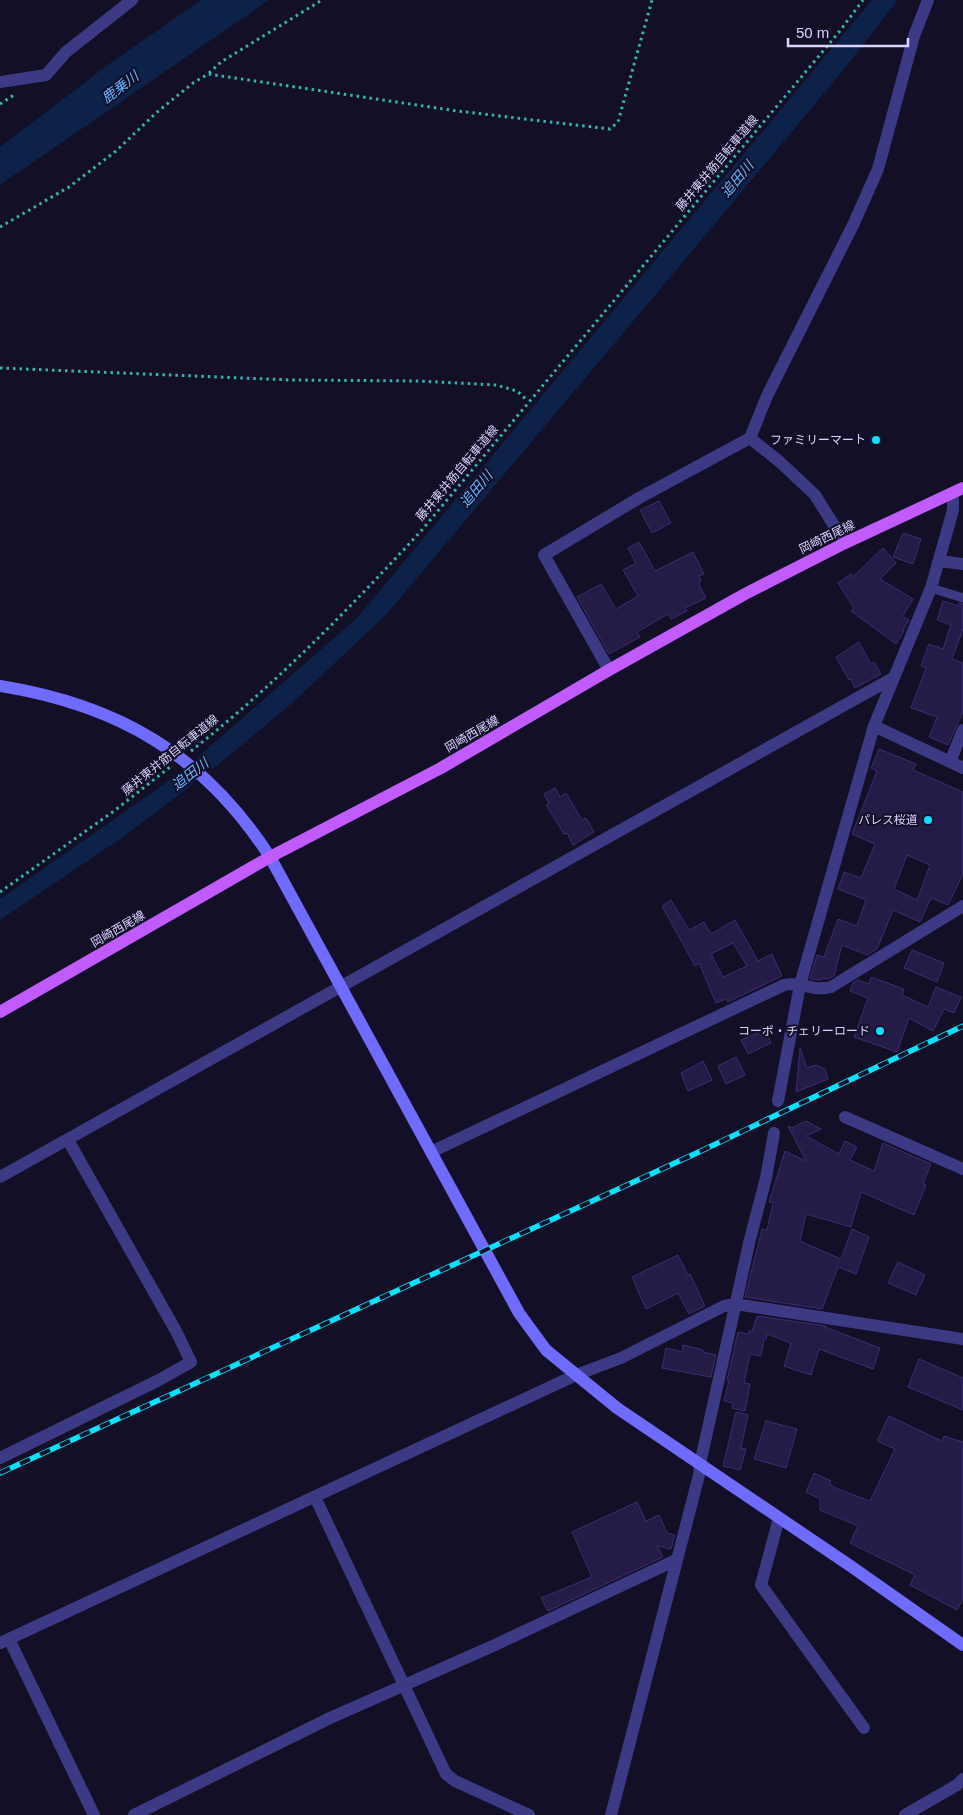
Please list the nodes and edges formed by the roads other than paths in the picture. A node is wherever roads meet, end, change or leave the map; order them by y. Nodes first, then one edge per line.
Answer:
1 (132, 0) edge
2 (928, 0) edge
3 (0, 82) edge
4 (750, 438) junction
5 (963, 488) edge
6 (950, 494) junction
7 (845, 542) junction
8 (939, 561) junction
9 (963, 564) edge
10 (931, 588) junction
11 (963, 598) edge
12 (609, 670) junction
13 (893, 678) junction
14 (0, 686) edge
15 (874, 726) junction
16 (963, 730) edge
17 (950, 762) junction
18 (963, 768) edge
19 (270, 857) junction
20 (963, 906) edge
21 (800, 985) junction
22 (340, 987) junction
23 (0, 1012) edge
24 (778, 1101) dead end
25 (845, 1117) dead end
26 (774, 1133) dead end
27 (68, 1140) junction
28 (431, 1152) junction
29 (963, 1169) edge
30 (0, 1178) edge
31 (735, 1304) junction
32 (963, 1339) edge
33 (576, 1375) junction
34 (0, 1458) edge
35 (700, 1464) junction
36 (315, 1497) junction
37 (778, 1518) junction
38 (676, 1560) junction
39 (5, 1641) edge
40 (963, 1645) edge
41 (404, 1686) junction
42 (864, 1728) dead end
43 (961, 1786) edge
44 (94, 1815) edge
45 (134, 1815) edge
46 (529, 1815) edge
47 (611, 1815) edge
48 (905, 1815) edge

1 - 3 street
2 - 4 street
4 - 7 street
4 - 12 street
5 - 6 main road, 岡崎西尾線
6 - 7 main road, 岡崎西尾線
6 - 8 street
7 - 12 main road, 岡崎西尾線
8 - 9 street
8 - 10 street
10 - 11 lane
10 - 13 street
12 - 19 main road, 岡崎西尾線
13 - 15 street
13 - 22 street
14 - 19 street
15 - 17 street
15 - 21 street
16 - 17 street
17 - 18 street
19 - 22 street
19 - 23 main road, 岡崎西尾線
20 - 21 street
21 - 24 street
21 - 28 street
22 - 27 street
22 - 28 street
25 - 29 street
26 - 31 street
27 - 30 street
27 - 34 street
28 - 33 street
31 - 32 street
31 - 33 street
31 - 35 street
33 - 35 street
33 - 36 street
35 - 37 street
35 - 38 street
36 - 39 street
36 - 41 street
37 - 40 street
37 - 42 street
38 - 41 street
38 - 47 street
39 - 44 street
41 - 45 street
41 - 46 street
43 - 48 street

